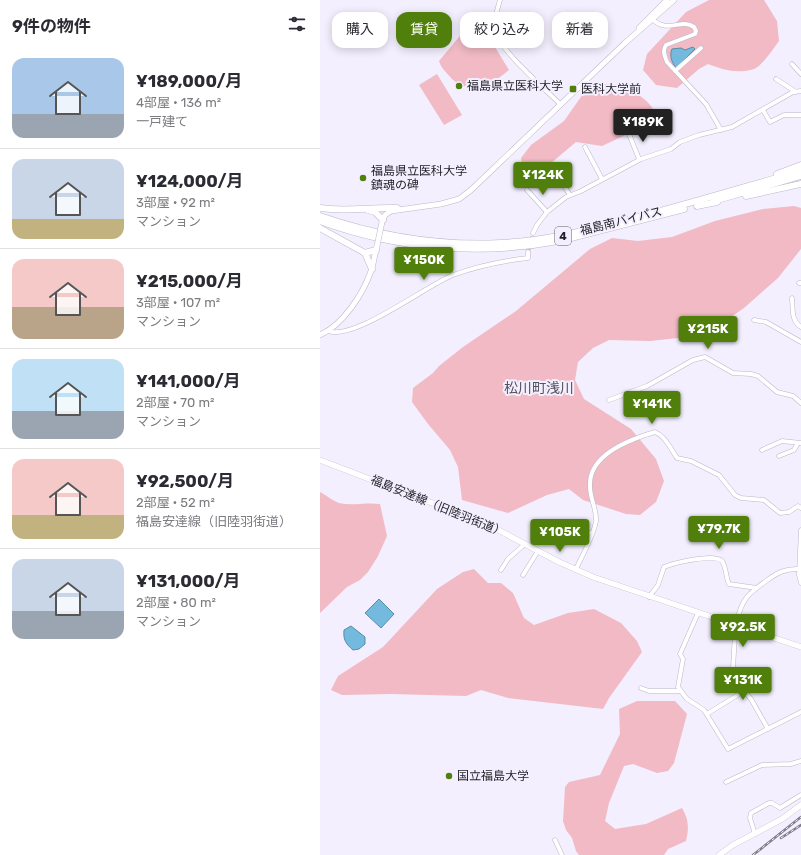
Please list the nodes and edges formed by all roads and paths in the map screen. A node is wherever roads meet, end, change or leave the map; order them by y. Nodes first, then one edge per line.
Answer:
1 (500, 0) edge
2 (667, 0) edge
3 (674, 0) edge
4 (651, 18) junction
5 (700, 48) dead end
6 (792, 64) dead end
7 (675, 71) junction
8 (801, 74) edge
9 (776, 79) dead end
10 (801, 91) edge
11 (796, 92) junction
12 (560, 104) junction
13 (763, 110) junction
14 (801, 115) edge
15 (721, 130) junction
16 (629, 134) dead end
17 (585, 147) dead end
18 (640, 160) junction
19 (801, 165) edge
20 (801, 171) edge
21 (801, 176) edge
22 (602, 179) junction
23 (560, 180) dead end
24 (801, 184) edge
25 (527, 190) dead end
26 (570, 195) junction
27 (708, 198) junction
28 (697, 206) junction
29 (320, 208) edge
30 (397, 208) junction
31 (352, 210) junction
32 (547, 212) junction
33 (320, 216) edge
34 (320, 221) edge
35 (382, 221) junction
36 (320, 228) edge
37 (533, 233) tunnel mouth
38 (376, 248) junction
39 (528, 252) dead end
40 (365, 253) junction
41 (372, 269) junction
42 (792, 298) dead end
43 (754, 320) dead end
44 (801, 328) edge
45 (328, 331) junction
46 (320, 335) edge
47 (801, 342) edge
48 (609, 400) dead end
49 (801, 403) edge
50 (799, 443) edge
51 (762, 450) dead end
52 (779, 456) dead end
53 (320, 460) edge
54 (801, 508) edge
55 (535, 526) dead end
56 (801, 530) edge
57 (591, 533) junction
58 (525, 544) junction
59 (538, 551) junction
60 (576, 569) junction
61 (800, 569) junction
62 (501, 570) dead end
63 (523, 575) dead end
64 (801, 583) edge
65 (757, 588) junction
66 (649, 597) junction
67 (698, 613) junction
68 (736, 625) junction
69 (801, 647) edge
70 (733, 667) dead end
71 (641, 688) dead end
72 (680, 691) junction
73 (801, 712) edge
74 (707, 714) junction
75 (768, 729) junction
76 (801, 761) edge
77 (726, 782) dead end
78 (801, 795) edge
79 (801, 805) edge
80 (755, 834) junction
81 (555, 840) dead end
82 (562, 855) edge
83 (719, 855) edge

1 - 12 street
2 - 4 street
3 - 4 street
4 - 7 street
4 - 12 street
5 - 7 street
6 - 8 street
7 - 15 street
9 - 11 street
10 - 11 street
11 - 13 street
12 - 30 street
13 - 14 street
13 - 15 street
15 - 18 street
16 - 18 street
17 - 22 street
18 - 22 street
19 - 27 highway
20 - 27 highway, 福島南バイパス / 4
21 - 28 highway, 福島南バイパス / 4
22 - 26 street
23 - 26 street
24 - 28 highway
25 - 32 street
26 - 32 street
27 - 33 highway, 福島南バイパス / 4
28 - 34 highway, 福島南バイパス / 4
29 - 31 highway
30 - 31 highway
30 - 35 street
31 - 35 highway
32 - 37 street
35 - 38 street, bridge
36 - 40 highway
38 - 40 highway
38 - 41 street
39 - 45 street
40 - 41 highway
41 - 45 street
42 - 44 street
43 - 47 street
45 - 46 street
48 - 49 street
50 - 51 street
50 - 52 street
53 - 58 main road, 福島安達線（旧陸羽街道）
54 - 57 street
55 - 57 street
56 - 61 street
57 - 60 street
58 - 59 main road, 福島安達線（旧陸羽街道）
58 - 62 street
59 - 60 main road, 福島安達線（旧陸羽街道）
59 - 63 street
60 - 66 main road, 福島安達線（旧陸羽街道）
61 - 64 street
61 - 65 street
65 - 66 street
65 - 68 street
66 - 67 main road, 福島安達線（旧陸羽街道）
67 - 68 main road, 福島安達線（旧陸羽街道）
67 - 72 street
68 - 69 main road, 福島安達線（旧陸羽街道）
68 - 70 street
71 - 72 street
72 - 74 street
73 - 75 street
74 - 75 street
74 - 75 street
76 - 77 street
78 - 80 street
79 - 80 main road
80 - 83 main road
81 - 82 street

